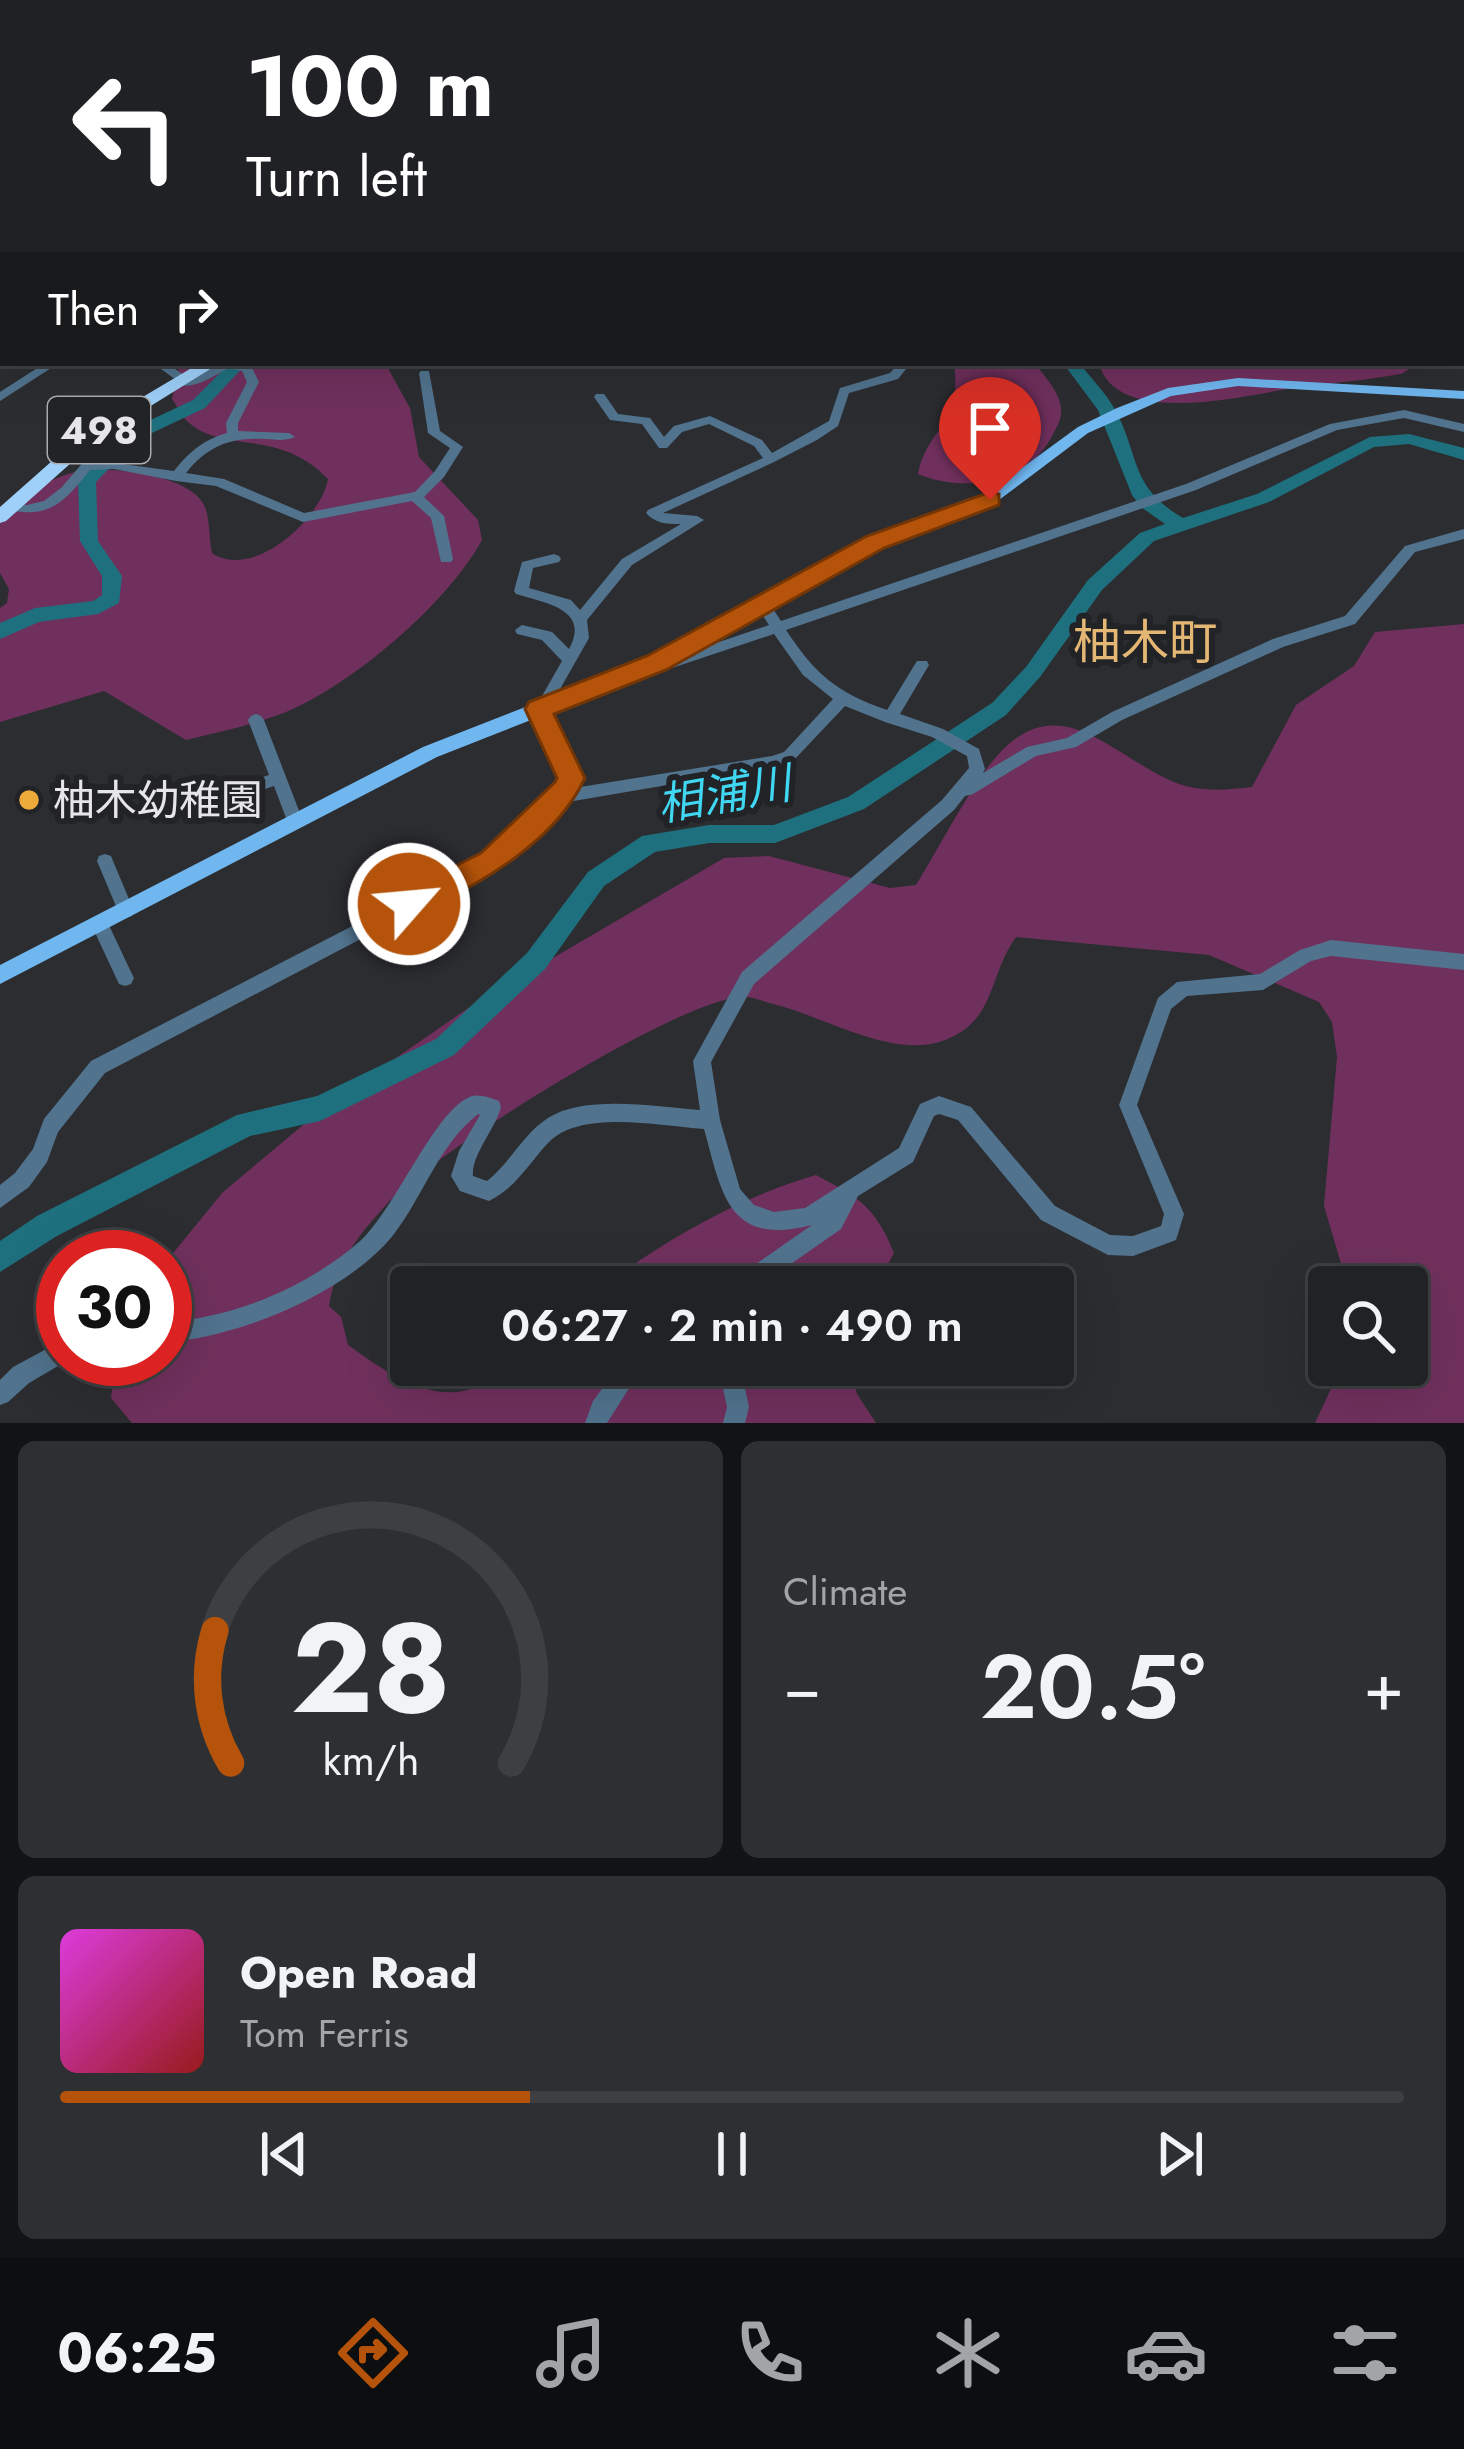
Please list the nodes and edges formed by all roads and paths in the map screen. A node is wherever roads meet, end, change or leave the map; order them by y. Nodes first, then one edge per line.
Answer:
1 (48, 366) edge
2 (163, 366) edge
3 (207, 366) edge
4 (223, 366) edge
5 (237, 366) edge
6 (905, 366) edge
7 (425, 373) dead end
8 (182, 381) junction
9 (1464, 395) edge
10 (0, 398) edge
11 (600, 398) dead end
12 (1464, 428) edge
13 (232, 432) junction
14 (289, 437) dead end
15 (770, 459) junction
16 (176, 477) junction
17 (415, 496) junction
18 (7, 512) edge
19 (1464, 534) edge
20 (446, 559) dead end
21 (554, 559) dead end
22 (762, 604) junction
23 (580, 619) junction
24 (780, 629) junction
25 (515, 636) dead end
26 (570, 660) junction
27 (657, 663) junction
28 (922, 665) dead end
29 (843, 698) junction
30 (541, 708) junction
31 (890, 718) junction
32 (256, 720) dead end
33 (279, 778) junction
34 (959, 794) junction
35 (559, 797) junction
36 (190, 808) dead end
37 (296, 821) junction
38 (104, 861) dead end
39 (126, 911) junction
40 (100, 924) junction
41 (1464, 962) edge
42 (0, 975) edge
43 (125, 978) dead end
44 (711, 1120) junction
45 (850, 1192) junction
46 (0, 1198) edge
47 (770, 1266) edge
48 (192, 1327) edge
49 (36, 1367) edge
50 (617, 1386) edge
51 (734, 1386) edge
52 (0, 1394) edge
53 (596, 1423) edge
54 (734, 1423) edge

1 - 10 street
2 - 8 street
3 - 8 highway, 498
4 - 8 street
5 - 13 street
6 - 15 street
7 - 17 street
8 - 18 highway, 498
9 - 22 main road
11 - 15 street
12 - 24 street
13 - 14 street
13 - 16 street
15 - 23 street
16 - 17 street
16 - 18 street
17 - 20 street
19 - 34 street
21 - 23 street
22 - 24 street
22 - 27 main road
23 - 26 street
24 - 27 street
24 - 29 street
25 - 26 street
26 - 30 street
27 - 30 main road
28 - 31 street
29 - 31 street
29 - 35 street
30 - 35 street
30 - 37 main road
31 - 34 street
32 - 33 street
33 - 36 street
33 - 37 street
34 - 44 street
35 - 46 street
37 - 39 main road
38 - 39 street
39 - 40 main road
40 - 42 main road
40 - 43 street
41 - 45 street
44 - 45 street
44 - 48 street
45 - 47 street
49 - 52 street
50 - 53 street
51 - 54 street

